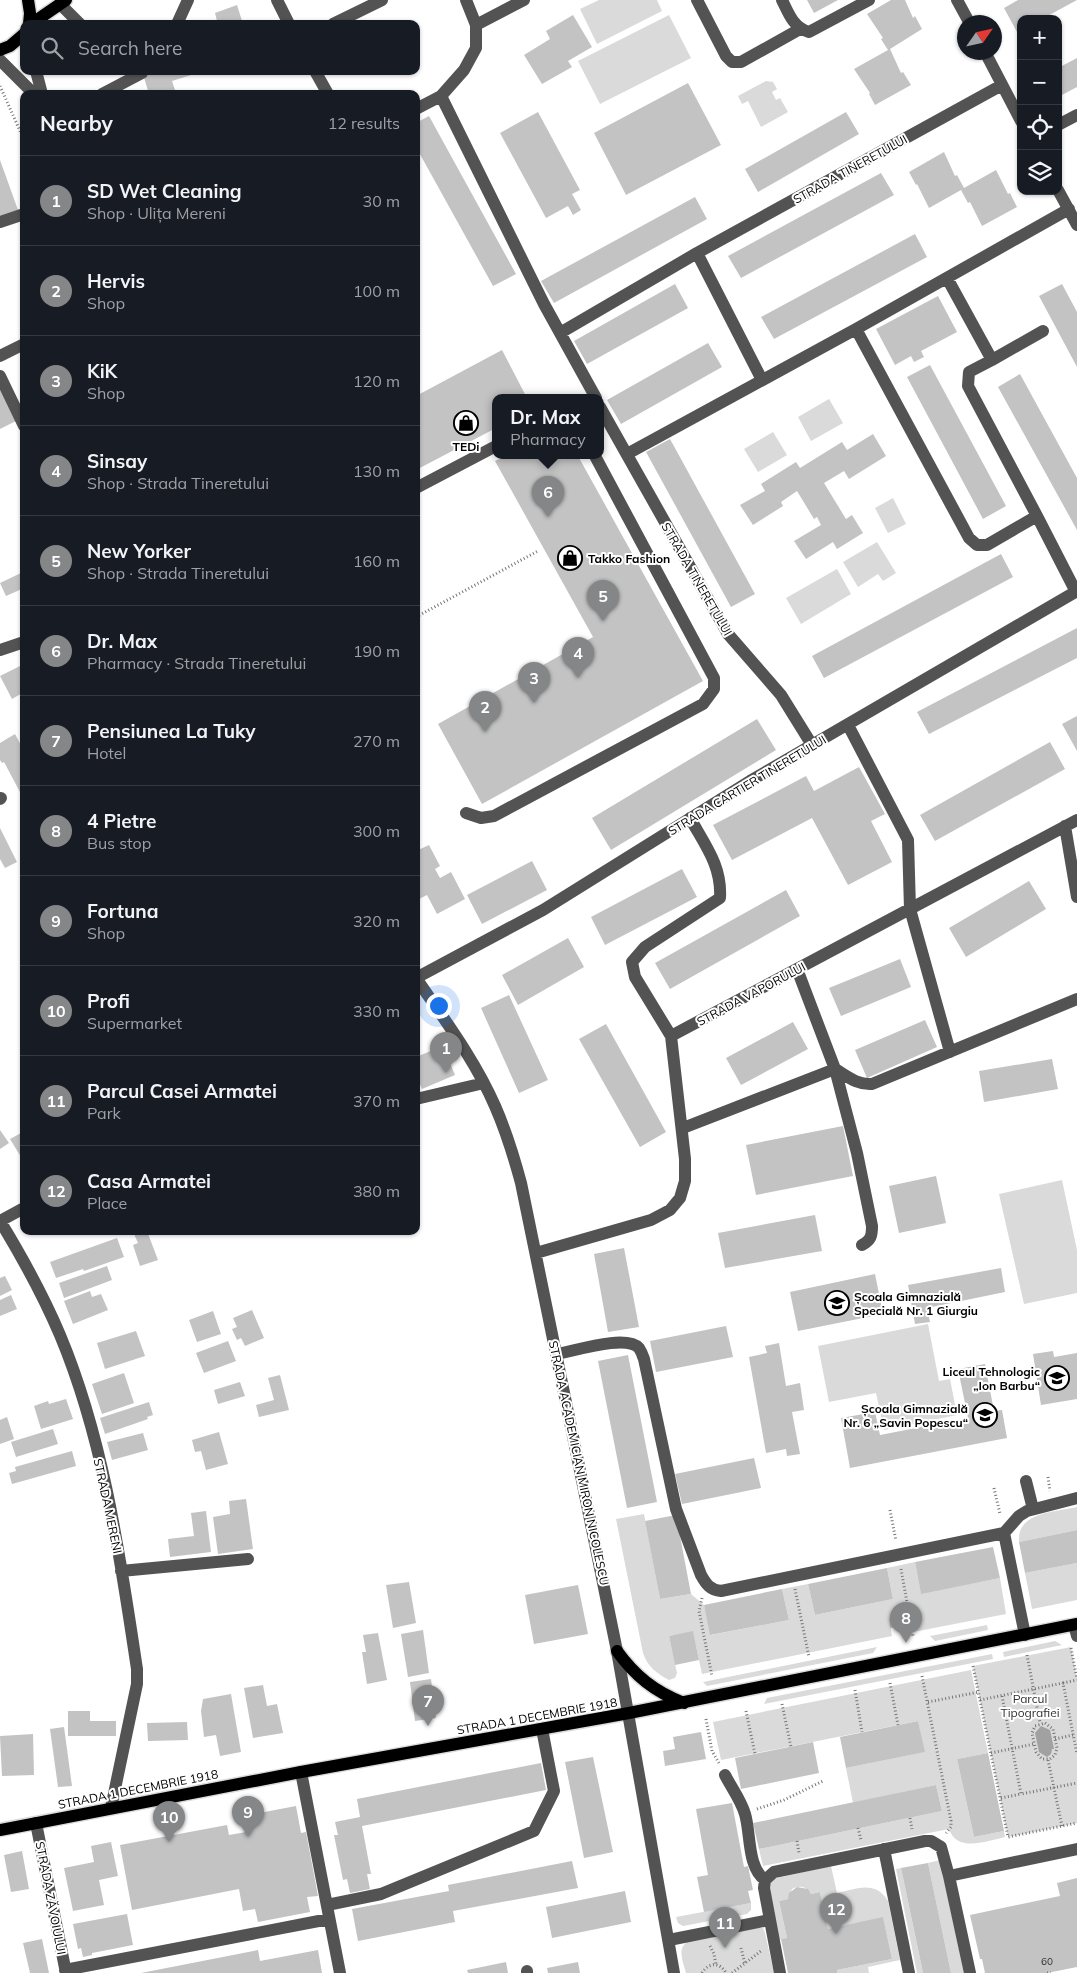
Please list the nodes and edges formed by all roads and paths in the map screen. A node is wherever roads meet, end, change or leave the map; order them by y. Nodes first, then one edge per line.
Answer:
1 (28, 0) edge
2 (188, 0) edge
3 (277, 0) edge
4 (382, 0) edge
5 (466, 0) edge
6 (524, 0) edge
7 (697, 0) edge
8 (782, 0) edge
9 (869, 0) edge
10 (958, 0) edge
11 (63, 2) edge
12 (965, 15) edge
13 (30, 20) edge
14 (36, 20) edge
15 (77, 20) edge
16 (179, 20) edge
17 (287, 20) edge
18 (341, 20) edge
19 (476, 25) junction
20 (800, 29) junction
21 (20, 37) edge
22 (0, 50) edge
23 (0, 60) edge
24 (989, 60) edge
25 (37, 75) edge
26 (133, 75) edge
27 (317, 75) edge
28 (1002, 85) junction
29 (0, 86) edge
30 (30, 90) edge
31 (41, 90) edge
32 (109, 90) edge
33 (326, 90) edge
34 (441, 96) junction
35 (420, 107) edge
36 (1017, 113) edge
37 (1077, 115) edge
38 (1062, 123) edge
39 (20, 131) edge
40 (1061, 195) edge
41 (1069, 209) junction
42 (20, 215) edge
43 (0, 222) edge
44 (1077, 225) edge
45 (697, 253) junction
46 (947, 278) junction
47 (856, 329) junction
48 (1042, 331) dead end
49 (560, 334) junction
50 (20, 346) edge
51 (0, 356) edge
52 (992, 360) junction
53 (0, 376) edge
54 (762, 380) junction
55 (594, 394) edge
56 (604, 414) edge
57 (20, 418) edge
58 (492, 448) edge
59 (626, 454) junction
60 (597, 459) edge
61 (420, 486) edge
62 (1037, 516) junction
63 (538, 551) dead end
64 (1077, 591) edge
65 (420, 615) edge
66 (20, 643) edge
67 (0, 650) edge
68 (848, 725) junction
69 (812, 745) junction
70 (466, 813) dead end
71 (690, 818) junction
72 (1077, 820) edge
73 (1065, 826) junction
74 (1077, 897) edge
75 (910, 909) junction
76 (797, 969) junction
77 (420, 976) edge
78 (420, 984) edge
79 (1077, 999) edge
80 (671, 1036) junction
81 (950, 1052) junction
82 (835, 1069) junction
83 (484, 1083) junction
84 (420, 1098) edge
85 (683, 1128) junction
86 (20, 1210) edge
87 (0, 1221) edge
88 (862, 1245) dead end
89 (536, 1253) junction
90 (557, 1354) junction
91 (1026, 1481) dead end
92 (994, 1488) dead end
93 (1077, 1498) edge
94 (1033, 1509) junction
95 (890, 1510) dead end
96 (1004, 1533) junction
97 (899, 1555) junction
98 (248, 1559) dead end
99 (121, 1571) junction
100 (792, 1576) junction
101 (709, 1587) junction
102 (1075, 1633) edge
103 (1025, 1635) junction
104 (913, 1636) dead end
105 (618, 1651) junction
106 (1026, 1655) dead end
107 (809, 1657) dead end
108 (973, 1666) dead end
109 (712, 1676) dead end
110 (922, 1676) dead end
111 (1077, 1680) edge
112 (890, 1683) dead end
113 (1063, 1683) junction
114 (1034, 1689) junction
115 (855, 1690) dead end
116 (979, 1692) junction
117 (1002, 1696) junction
118 (980, 1700) junction
119 (684, 1702) junction
120 (928, 1702) junction
121 (782, 1704) dead end
122 (746, 1711) dead end
123 (629, 1713) junction
124 (706, 1719) dead end
125 (1040, 1723) junction
126 (898, 1725) dead end
127 (542, 1729) junction
128 (862, 1732) dead end
129 (1073, 1735) junction
130 (1055, 1739) junction
131 (1034, 1744) junction
132 (791, 1747) dead end
133 (1012, 1748) junction
134 (992, 1753) junction
135 (755, 1754) dead end
136 (1077, 1754) edge
137 (1048, 1760) junction
138 (301, 1772) junction
139 (725, 1775) joint
140 (823, 1781) dead end
141 (1077, 1782) edge
142 (1054, 1787) junction
143 (1021, 1794) junction
144 (1001, 1798) junction
145 (111, 1808) junction
146 (744, 1812) junction
147 (36, 1822) junction
148 (1077, 1823) edge
149 (1062, 1826) junction
150 (0, 1830) edge
151 (937, 1843) junction
152 (884, 1849) junction
153 (1077, 1849) edge
154 (949, 1876) junction
155 (765, 1880) junction
156 (326, 1905) junction
157 (329, 1919) junction
158 (769, 1920) junction
159 (669, 1940) junction
160 (773, 1940) junction
161 (741, 1948) dead end
162 (746, 1964) junction
163 (65, 1972) edge
164 (340, 1973) edge
165 (674, 1973) edge
166 (702, 1973) edge
167 (726, 1973) edge
168 (732, 1973) edge
169 (780, 1973) edge
170 (909, 1973) edge
171 (970, 1973) edge

1 - 13 main road
2 - 16 street
3 - 17 street
4 - 18 street
5 - 19 street
6 - 19 street
7 - 20 street
8 - 20 street
9 - 20 street
10 - 12 street
11 - 14 main road
11 - 15 street
19 - 34 street
21 - 22 main road
23 - 30 street
24 - 28 street
25 - 31 street
26 - 32 street
27 - 33 street
28 - 36 street
28 - 45 street, STRADA TINERETULUI
29 - 39 path
34 - 35 street
34 - 49 street
37 - 38 street
40 - 41 street
41 - 44 street
41 - 46 street
42 - 43 street
45 - 49 street, STRADA TINERETULUI
45 - 54 street
46 - 47 street
46 - 52 street
47 - 54 street
47 - 62 street
48 - 52 street
49 - 55 street
50 - 51 street
52 - 62 street
53 - 57 street
54 - 59 street
56 - 59 street, STRADA TINERETULUI
58 - 61 street
59 - 69 street, STRADA TINERETULUI
60 - 70 street
62 - 64 street
63 - 65 path
64 - 68 street, STRADA CARTIER TINERETULUI
66 - 67 street
68 - 69 street, STRADA CARTIER TINERETULUI
68 - 75 street
69 - 71 street, STRADA CARTIER TINERETULUI
71 - 77 street, STRADA CARTIER TINERETULUI
71 - 80 street
72 - 73 street, STRADA VAPORULUI
73 - 74 street
73 - 75 street, STRADA VAPORULUI
75 - 76 street, STRADA VAPORULUI
75 - 81 street
76 - 80 street, STRADA VAPORULUI
76 - 82 street
78 - 83 street, STRADA ACADEMICIAN MIRON NICOLESCU
79 - 81 street
80 - 85 street
81 - 82 street
82 - 85 street
82 - 88 street
83 - 84 street
83 - 89 street, STRADA ACADEMICIAN MIRON NICOLESCU
85 - 89 street
86 - 87 street
87 - 99 street, STRADA MERENI
89 - 90 street, STRADA ACADEMICIAN MIRON NICOLESCU
90 - 101 street
90 - 105 street, STRADA ACADEMICIAN MIRON NICOLESCU
91 - 94 street
92 - 96 path
93 - 94 street
94 - 96 street
95 - 97 path
96 - 97 street
96 - 103 street
97 - 100 street
97 - 104 path
98 - 99 street
99 - 145 street, STRADA MERENI
100 - 101 street
100 - 107 path
101 - 109 path
102 - 103 main road, STRADA 1 DECEMBRIE 1918
102 - 111 path
103 - 119 main road, STRADA 1 DECEMBRIE 1918
105 - 119 main road
105 - 123 street, STRADA ACADEMICIAN MIRON NICOLESCU
106 - 114 path
108 - 116 path
110 - 120 path
111 - 113 path
112 - 126 path
113 - 114 path
113 - 129 path
114 - 117 path
114 - 125 path
115 - 128 path
116 - 118 path
116 - 120 path
117 - 118 path
117 - 133 path
118 - 134 path
119 - 123 main road, STRADA 1 DECEMBRIE 1918
120 - 151 path
121 - 132 path
122 - 135 path
123 - 127 main road, STRADA 1 DECEMBRIE 1918
123 - 159 street, STRADA ACADEMICIAN MIRON NICOLESCU
124 - 139 path
125 - 130 path
125 - 131 path
127 - 138 main road, STRADA 1 DECEMBRIE 1918
127 - 156 street
129 - 130 path
129 - 136 path
130 - 137 path
131 - 133 path
131 - 137 path
133 - 134 path
133 - 143 path
134 - 144 path
137 - 142 path
138 - 145 main road, STRADA 1 DECEMBRIE 1918
138 - 156 street
139 - 146 street
140 - 146 path
141 - 142 path
142 - 143 path
142 - 149 path
143 - 144 path
144 - 149 path
145 - 147 main road, STRADA 1 DECEMBRIE 1918
146 - 155 street
147 - 150 main road, STRADA 1 DECEMBRIE 1918
147 - 163 street, STRADA ZĂVOIULUI
148 - 149 path
151 - 152 street
151 - 154 street
152 - 155 street
152 - 170 street
153 - 154 street
154 - 171 street
155 - 158 street
156 - 157 street
157 - 163 street
157 - 164 street
158 - 159 street
158 - 160 street
159 - 165 street, STRADA ACADEMICIAN MIRON NICOLESCU
160 - 162 path
160 - 169 street
161 - 162 path
162 - 168 path
166 - 167 path

